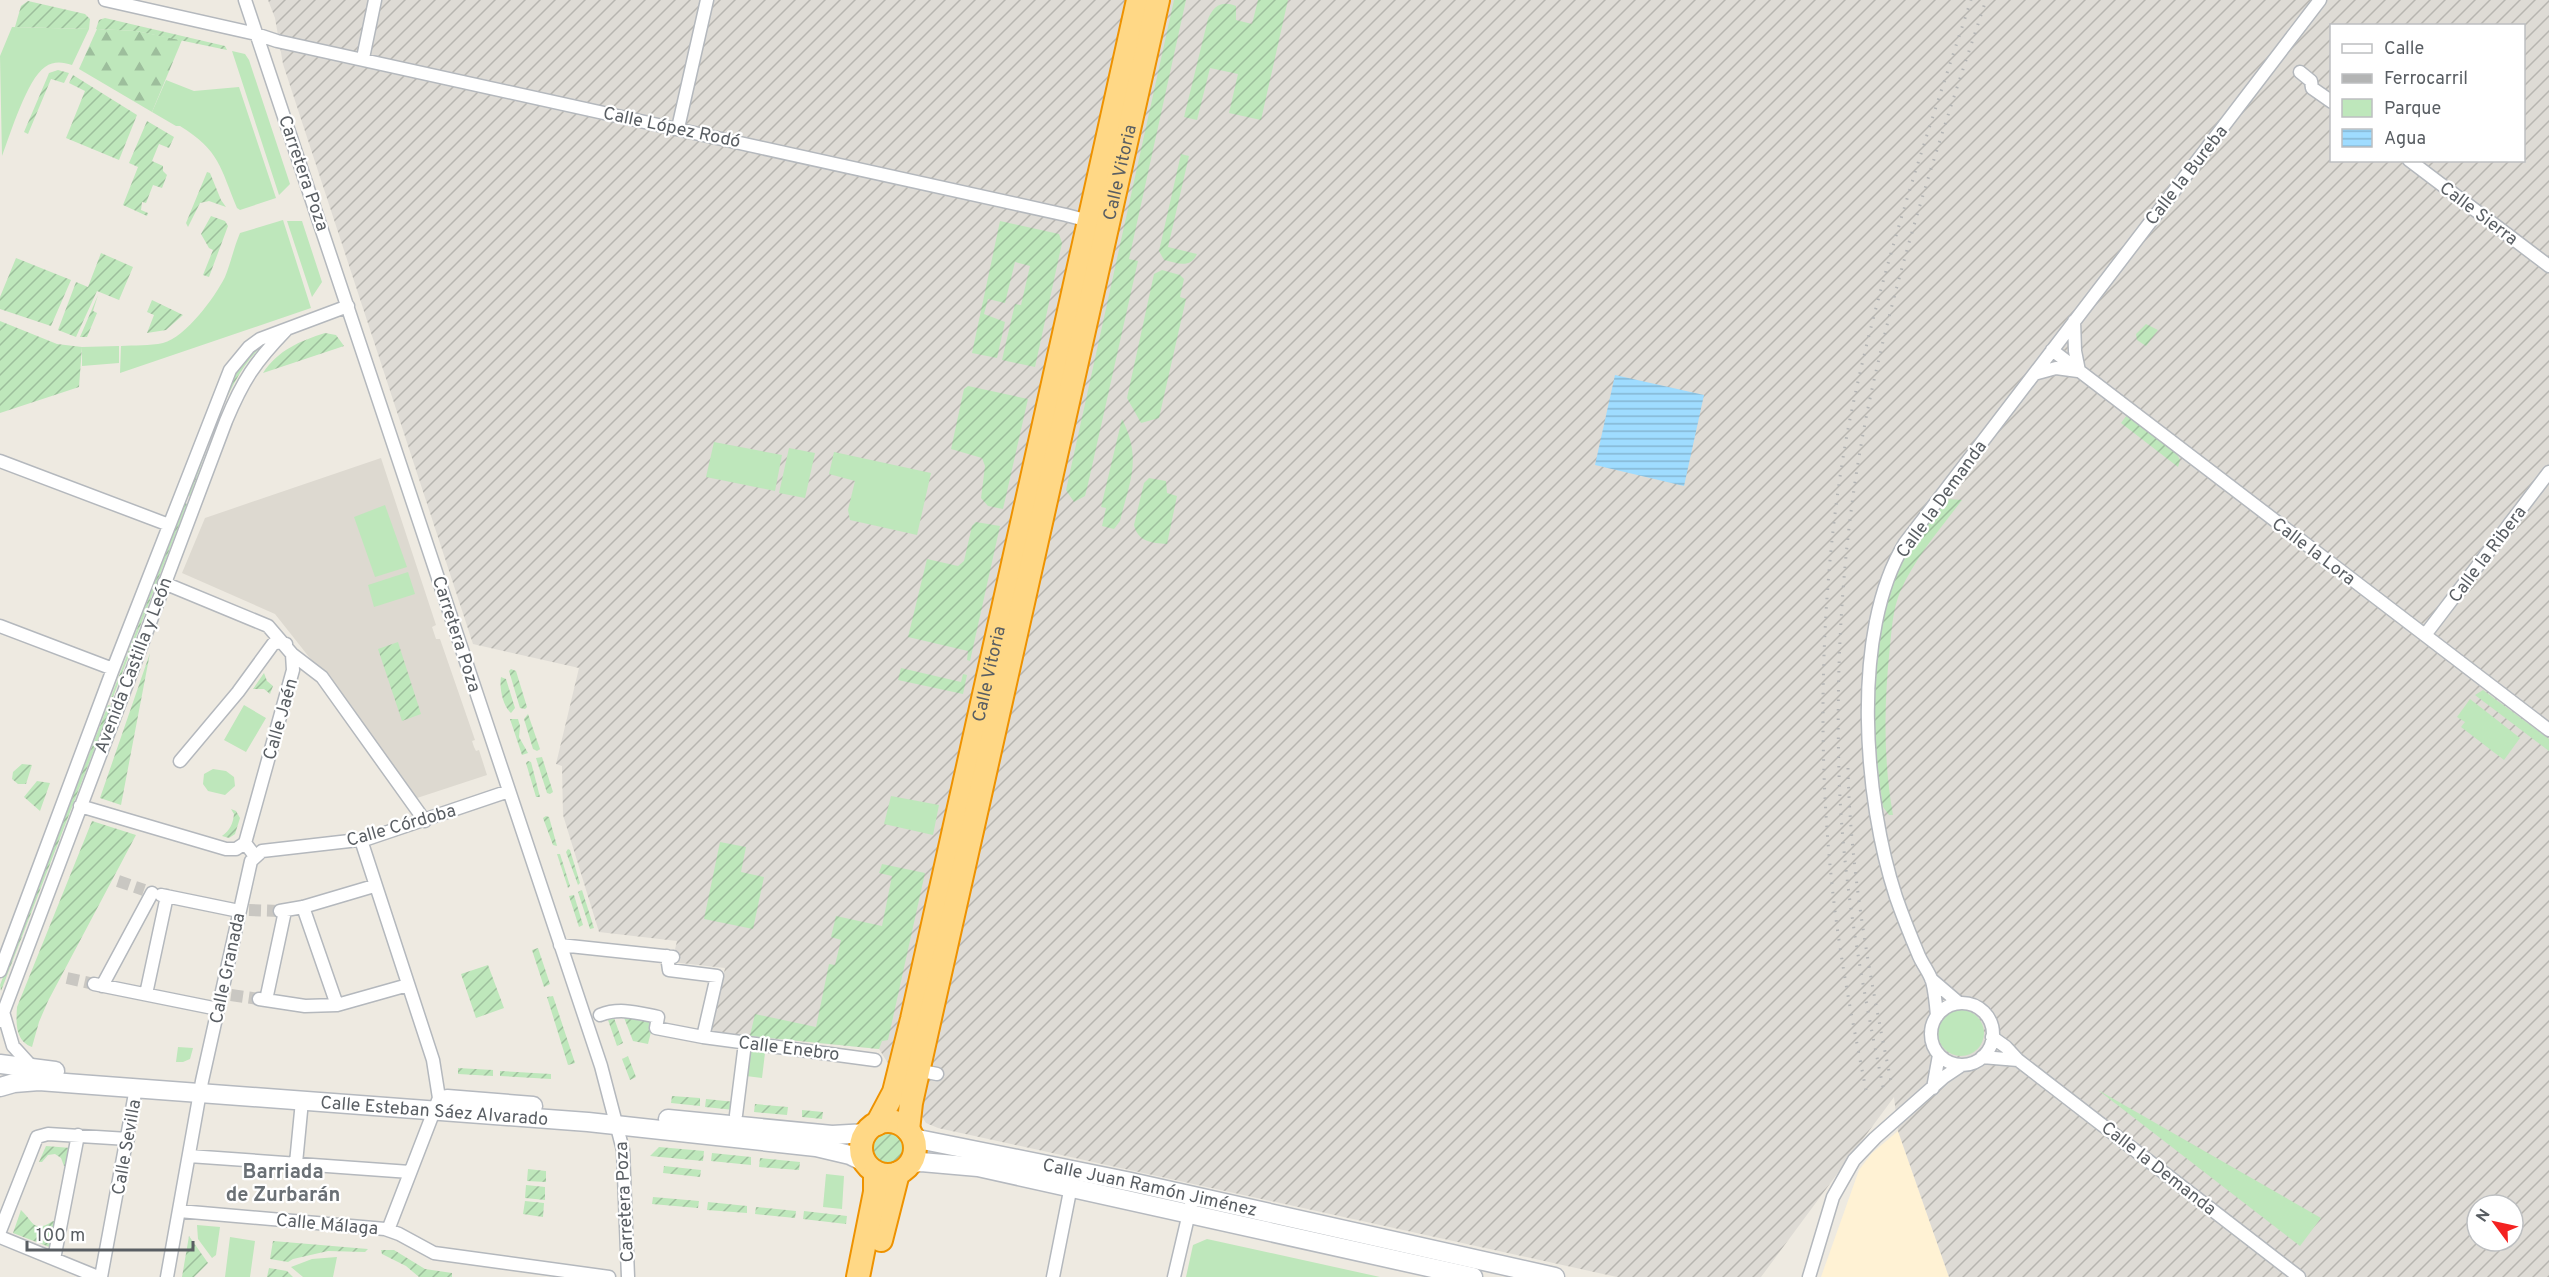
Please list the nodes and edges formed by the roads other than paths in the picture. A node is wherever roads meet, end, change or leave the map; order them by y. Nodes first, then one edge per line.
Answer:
1 (105, 0) edge
2 (245, 0) edge
3 (375, 0) edge
4 (707, 0) edge
5 (1138, 0) edge
6 (1158, 0) edge
7 (2320, 0) edge
8 (256, 34) junction
9 (363, 58) junction
10 (2300, 72) dead end
11 (2330, 101) edge
12 (678, 128) junction
13 (2412, 162) edge
14 (1114, 198) junction
15 (1089, 221) junction
16 (2549, 266) edge
17 (348, 306) junction
18 (2074, 321) junction
19 (286, 330) junction
20 (1082, 344) junction
21 (2052, 350) junction
22 (2079, 371) junction
23 (2033, 375) junction
24 (0, 461) edge
25 (2549, 472) edge
26 (168, 525) junction
27 (164, 583) junction
28 (0, 626) edge
29 (2425, 636) junction
30 (289, 649) junction
31 (113, 669) junction
32 (2549, 730) edge
33 (180, 761) dead end
34 (509, 791) junction
35 (80, 806) junction
36 (424, 820) junction
37 (361, 840) junction
38 (244, 843) junction
39 (255, 856) junction
40 (374, 885) junction
41 (168, 896) junction
42 (303, 907) junction
43 (243, 910) junction
44 (560, 945) junction
45 (0, 971) edge
46 (1932, 979) junction
47 (408, 985) junction
48 (146, 994) junction
49 (1959, 1003) junction
50 (338, 1005) junction
51 (218, 1009) junction
52 (600, 1015) dead end
53 (1, 1017) edge
54 (1936, 1017) junction
55 (703, 1037) junction
56 (1992, 1037) junction
57 (745, 1043) junction
58 (1939, 1054) junction
59 (1982, 1057) junction
60 (875, 1060) dead end
61 (2018, 1060) junction
62 (0, 1064) edge
63 (1962, 1065) junction
64 (34, 1069) junction
65 (0, 1087) edge
66 (201, 1087) junction
67 (136, 1088) junction
68 (1932, 1088) junction
69 (302, 1101) junction
70 (437, 1104) junction
71 (736, 1115) dead end
72 (616, 1119) junction
73 (872, 1128) junction
74 (911, 1134) junction
75 (78, 1135) junction
76 (128, 1139) junction
77 (189, 1156) junction
78 (296, 1163) junction
79 (871, 1168) junction
80 (1066, 1168) junction
81 (904, 1169) junction
82 (411, 1172) junction
83 (1072, 1187) junction
84 (1191, 1204) junction
85 (179, 1211) junction
86 (388, 1230) junction
87 (0, 1231) edge
88 (0, 1237) edge
89 (1384, 1248) junction
90 (54, 1259) junction
91 (505, 1263) junction
92 (1435, 1272) edge
93 (1471, 1272) edge
94 (100, 1277) edge
95 (167, 1277) edge
96 (503, 1277) edge
97 (609, 1277) edge
98 (628, 1277) edge
99 (858, 1277) edge
100 (873, 1277) edge
101 (1053, 1277) edge
102 (1174, 1277) edge
103 (1555, 1277) edge
104 (1809, 1277) edge
105 (2299, 1277) edge

1 - 8 street, Calle López Rodó
2 - 8 street, Carretera Poza
3 - 9 street
4 - 12 street
5 - 15 highway, Calle Vitoria
6 - 14 highway, Calle Vitoria
7 - 18 street, Calle la Bureba
8 - 9 street, Calle López Rodó
8 - 17 street, Carretera Poza
9 - 12 street, Calle López Rodó
10 - 11 street
12 - 15 street, Calle López Rodó
13 - 16 street, Calle Sierra
14 - 15 highway
14 - 20 highway, Calle Vitoria
15 - 20 street, Calle Vitoria
15 - 73 highway, Calle Vitoria
17 - 19 street, Avenida Castilla y León
17 - 34 street, Carretera Poza
18 - 21 street, Calle la Bureba
18 - 22 street
19 - 26 street, Avenida Castilla y León
19 - 27 street, Avenida Castilla y León
20 - 74 highway, Calle Vitoria
21 - 22 street, Calle la Lora
21 - 23 street, Calle la Demanda
22 - 23 street
22 - 29 street, Calle la Lora
23 - 46 street, Calle la Demanda
24 - 26 street
25 - 29 street, Calle la Ribera
26 - 31 street, Avenida Castilla y León
27 - 30 street
27 - 35 street, Avenida Castilla y León
28 - 31 street
29 - 32 street, Calle la Lora
30 - 33 street
30 - 36 street
30 - 38 street, Calle Jaén
31 - 45 street, Avenida Castilla y León
34 - 36 street, Calle Córdoba
34 - 44 street, Carretera Poza
35 - 38 street
35 - 53 street, Avenida Castilla y León
36 - 37 street, Calle Córdoba
37 - 39 street, Calle Córdoba
37 - 40 street
38 - 39 street
39 - 43 street, Calle Granada
40 - 42 street
40 - 47 street
41 - 43 street
41 - 48 street
41 - 48 street
42 - 50 street
42 - 50 street
43 - 51 street, Calle Granada
44 - 55 street
44 - 72 street, Carretera Poza
46 - 49 street, Calle la Demanda
46 - 54 street, Calle la Demanda
47 - 50 street
47 - 70 street
48 - 51 street
49 - 54 street
49 - 56 street
51 - 66 street, Calle Granada
52 - 55 street, Calle Enebro
53 - 64 street, Avenida Castilla y León
54 - 58 street
55 - 57 street, Calle Enebro
56 - 59 street
56 - 61 street, Calle la Demanda
57 - 60 street, Calle Enebro
57 - 71 street
58 - 63 street
58 - 68 street
59 - 61 street
59 - 63 street
61 - 105 street, Calle la Demanda
62 - 64 main road, Calle Esteban Sáez Alvarado
63 - 68 street
64 - 66 main road, Calle Esteban Sáez Alvarado
65 - 67 main road, Calle Esteban Sáez Alvarado
66 - 67 main road, Calle Esteban Sáez Alvarado
66 - 69 main road, Calle Esteban Sáez Alvarado
66 - 70 main road, Calle Esteban Sáez Alvarado
66 - 77 street, Calle Granada
67 - 76 street, Calle Sevilla
68 - 104 street
69 - 70 main road, Calle Esteban Sáez Alvarado
69 - 78 street
70 - 72 main road, Calle Esteban Sáez Alvarado
70 - 82 street
72 - 73 main road, Calle Esteban Sáez Alvarado
72 - 79 main road, Calle Esteban Sáez Alvarado
72 - 98 street, Carretera Poza
73 - 74 highway
73 - 79 highway
74 - 80 main road, Calle Juan Ramón Jiménez
74 - 81 highway
75 - 76 street
75 - 87 street
75 - 90 street
76 - 94 street, Calle Sevilla
77 - 78 street
77 - 85 street, Calle Granada
78 - 82 street
79 - 81 highway
79 - 99 highway
80 - 83 street
80 - 84 main road, Calle Juan Ramón Jiménez
81 - 83 main road, Calle Juan Ramón Jiménez
81 - 100 highway
82 - 86 street
83 - 84 main road, Calle Juan Ramón Jiménez
83 - 101 street
84 - 89 main road, Calle Juan Ramón Jiménez
84 - 102 street
85 - 86 street, Calle Málaga
85 - 95 street, Calle Granada
86 - 91 street, Calle Málaga
88 - 90 street
89 - 92 main road, Calle Juan Ramón Jiménez
89 - 93 main road, Calle Juan Ramón Jiménez
90 - 94 street
91 - 96 street
91 - 97 street, Calle Málaga
92 - 93 main road, Calle Juan Ramón Jiménez
93 - 103 main road, Calle Juan Ramón Jiménez

